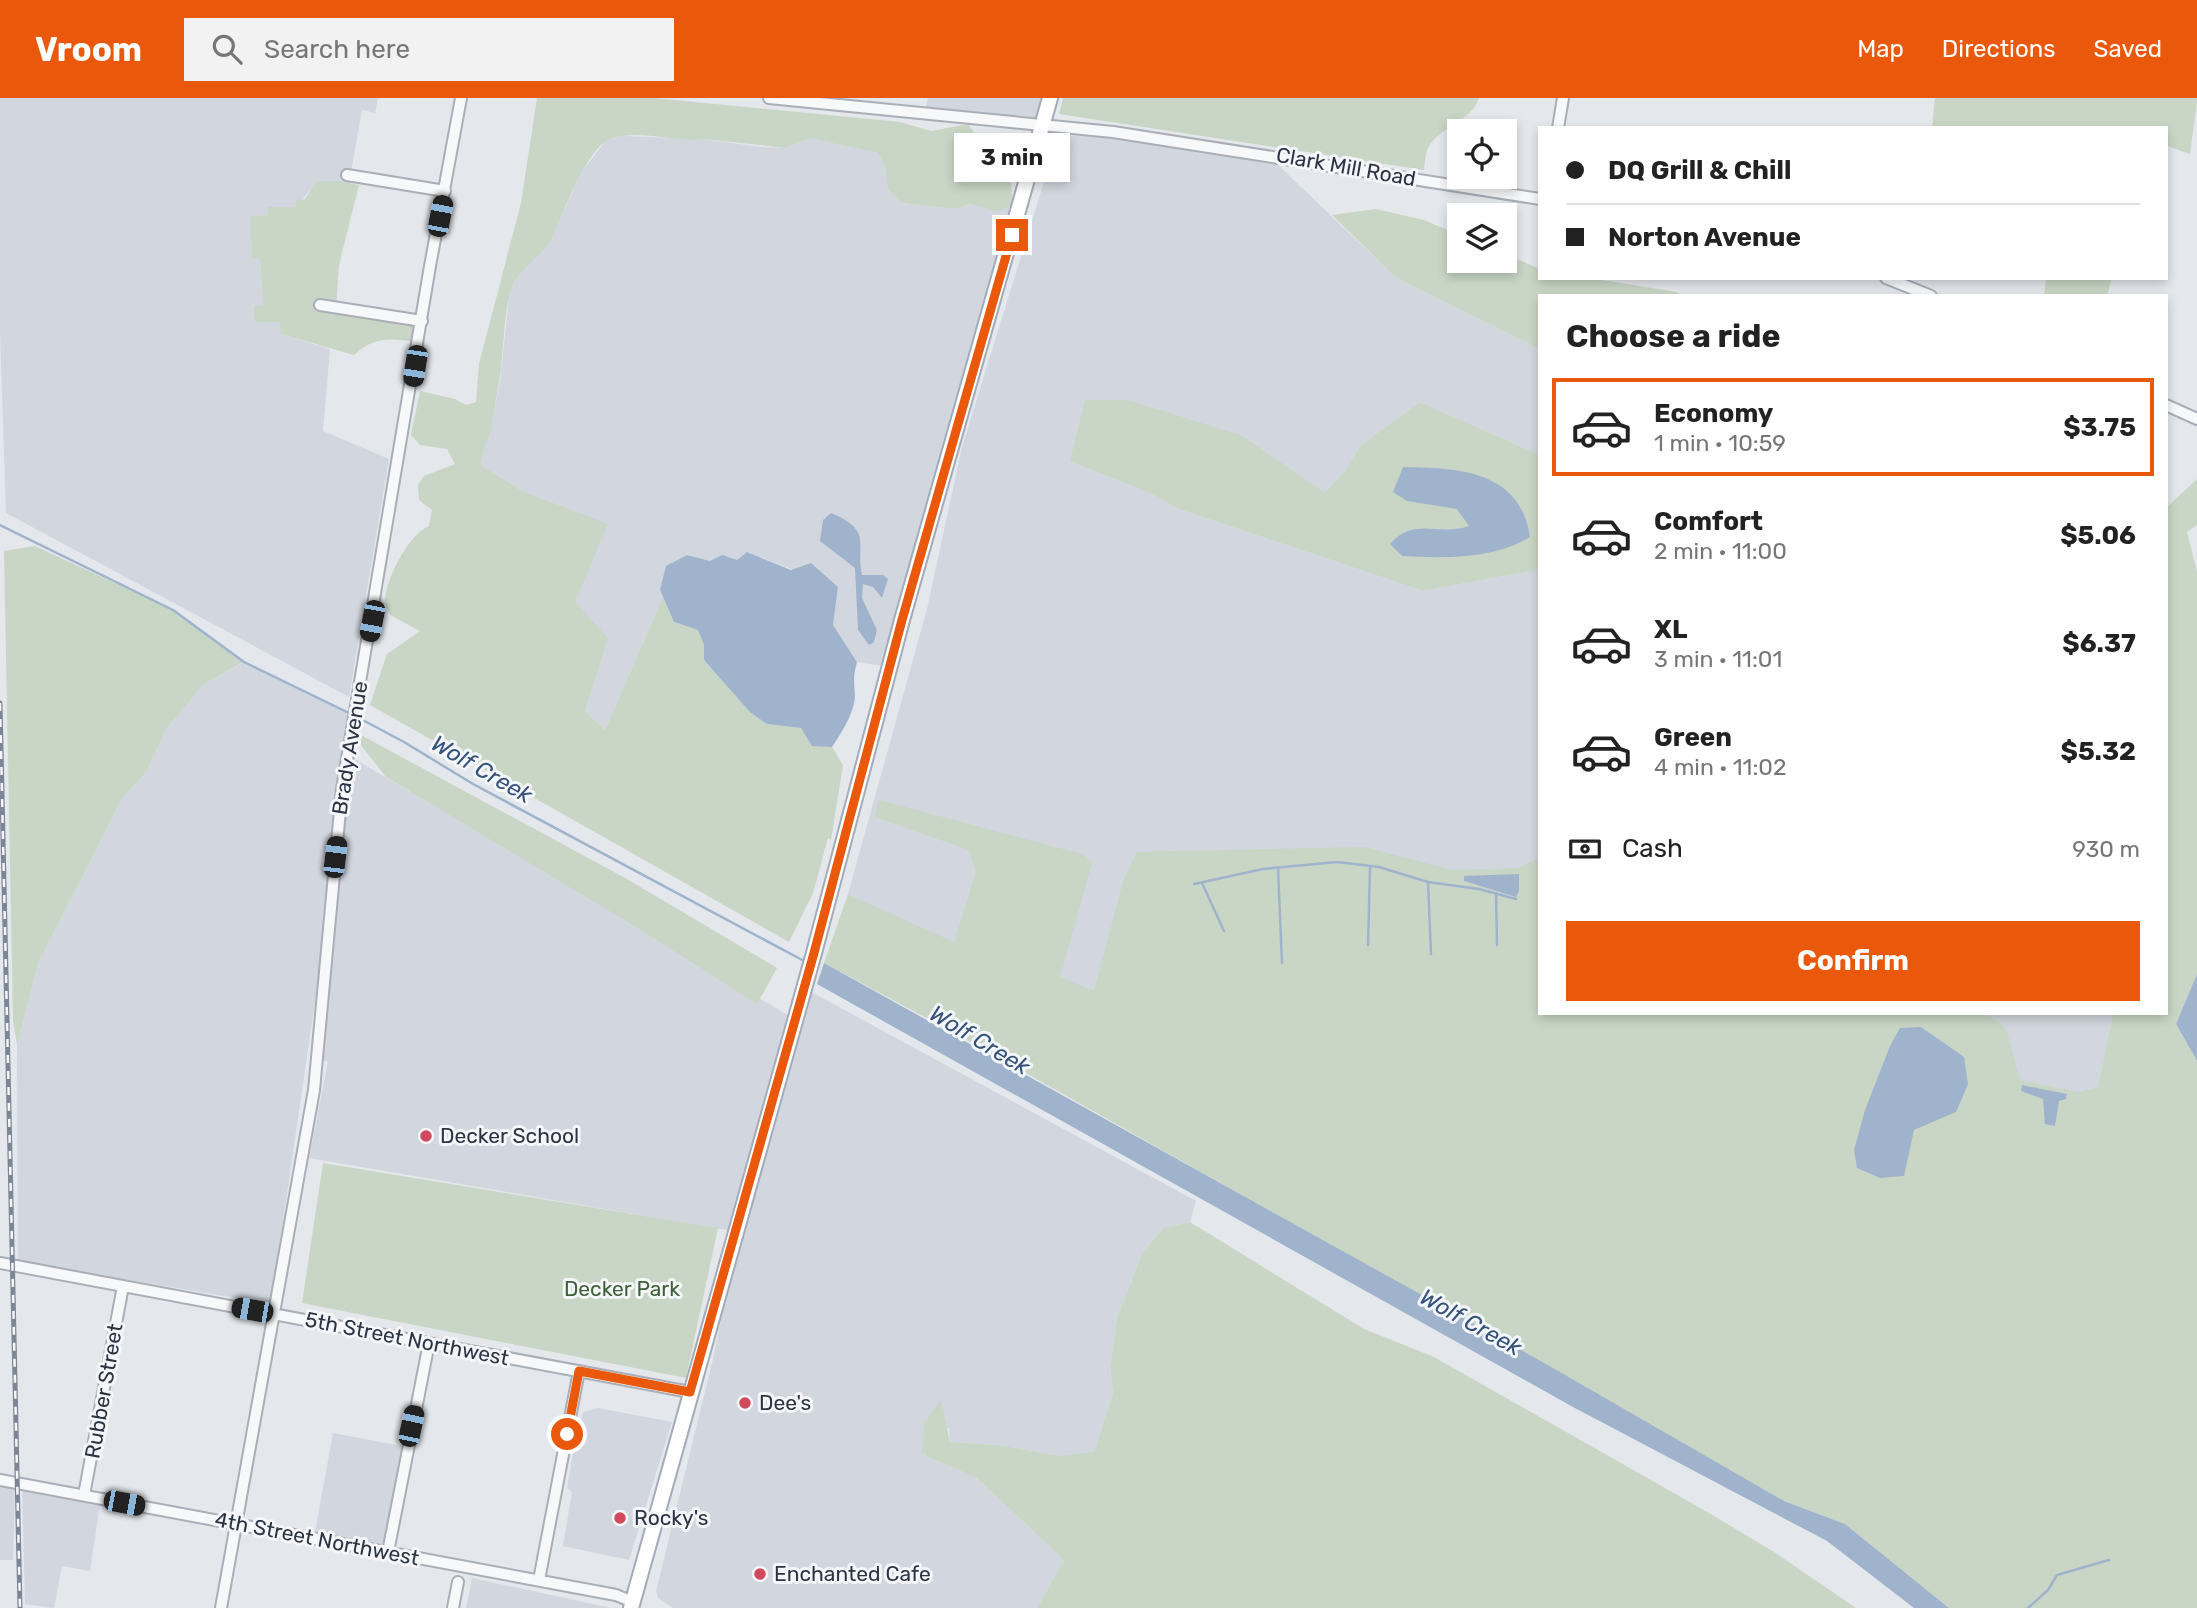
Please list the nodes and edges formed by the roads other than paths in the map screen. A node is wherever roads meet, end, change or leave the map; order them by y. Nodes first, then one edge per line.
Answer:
1 (461, 98) edge
2 (769, 98) edge
3 (1050, 98) edge
4 (1563, 98) edge
5 (1043, 124) junction
6 (1558, 126) edge
7 (347, 175) dead end
8 (445, 191) junction
9 (1538, 199) edge
10 (1891, 280) edge
11 (1926, 294) edge
12 (320, 305) dead end
13 (422, 321) junction
14 (2168, 406) edge
15 (2197, 419) edge
16 (0, 1263) edge
17 (122, 1286) junction
18 (274, 1314) junction
19 (429, 1343) junction
20 (579, 1371) junction
21 (690, 1392) junction
22 (0, 1480) edge
23 (84, 1495) junction
24 (237, 1524) junction
25 (387, 1552) junction
26 (539, 1580) junction
27 (457, 1582) dead end
28 (635, 1606) edge
29 (221, 1608) edge
30 (453, 1608) edge

1 - 8 street, Brady Avenue
2 - 5 street, Clark Mill Road
3 - 5 main road
4 - 6 street
5 - 9 street, Clark Mill Road
5 - 21 main road
7 - 8 street
8 - 13 street, Brady Avenue
10 - 11 street
12 - 13 street
13 - 18 street, Brady Avenue
14 - 15 street
16 - 17 street, 5th Street Northwest
17 - 18 street, 5th Street Northwest
17 - 23 street, Rubber Street
18 - 19 street, 5th Street Northwest
18 - 24 street, Brady Avenue
19 - 20 street, 5th Street Northwest
19 - 25 street
20 - 21 street, 5th Street Northwest
20 - 26 street
21 - 28 main road
22 - 23 street, 4th Street Northwest
23 - 24 street, 4th Street Northwest
24 - 25 street, 4th Street Northwest
24 - 29 street, Brady Avenue
25 - 26 street, 4th Street Northwest
26 - 28 street, 4th Street Northwest
27 - 30 street

